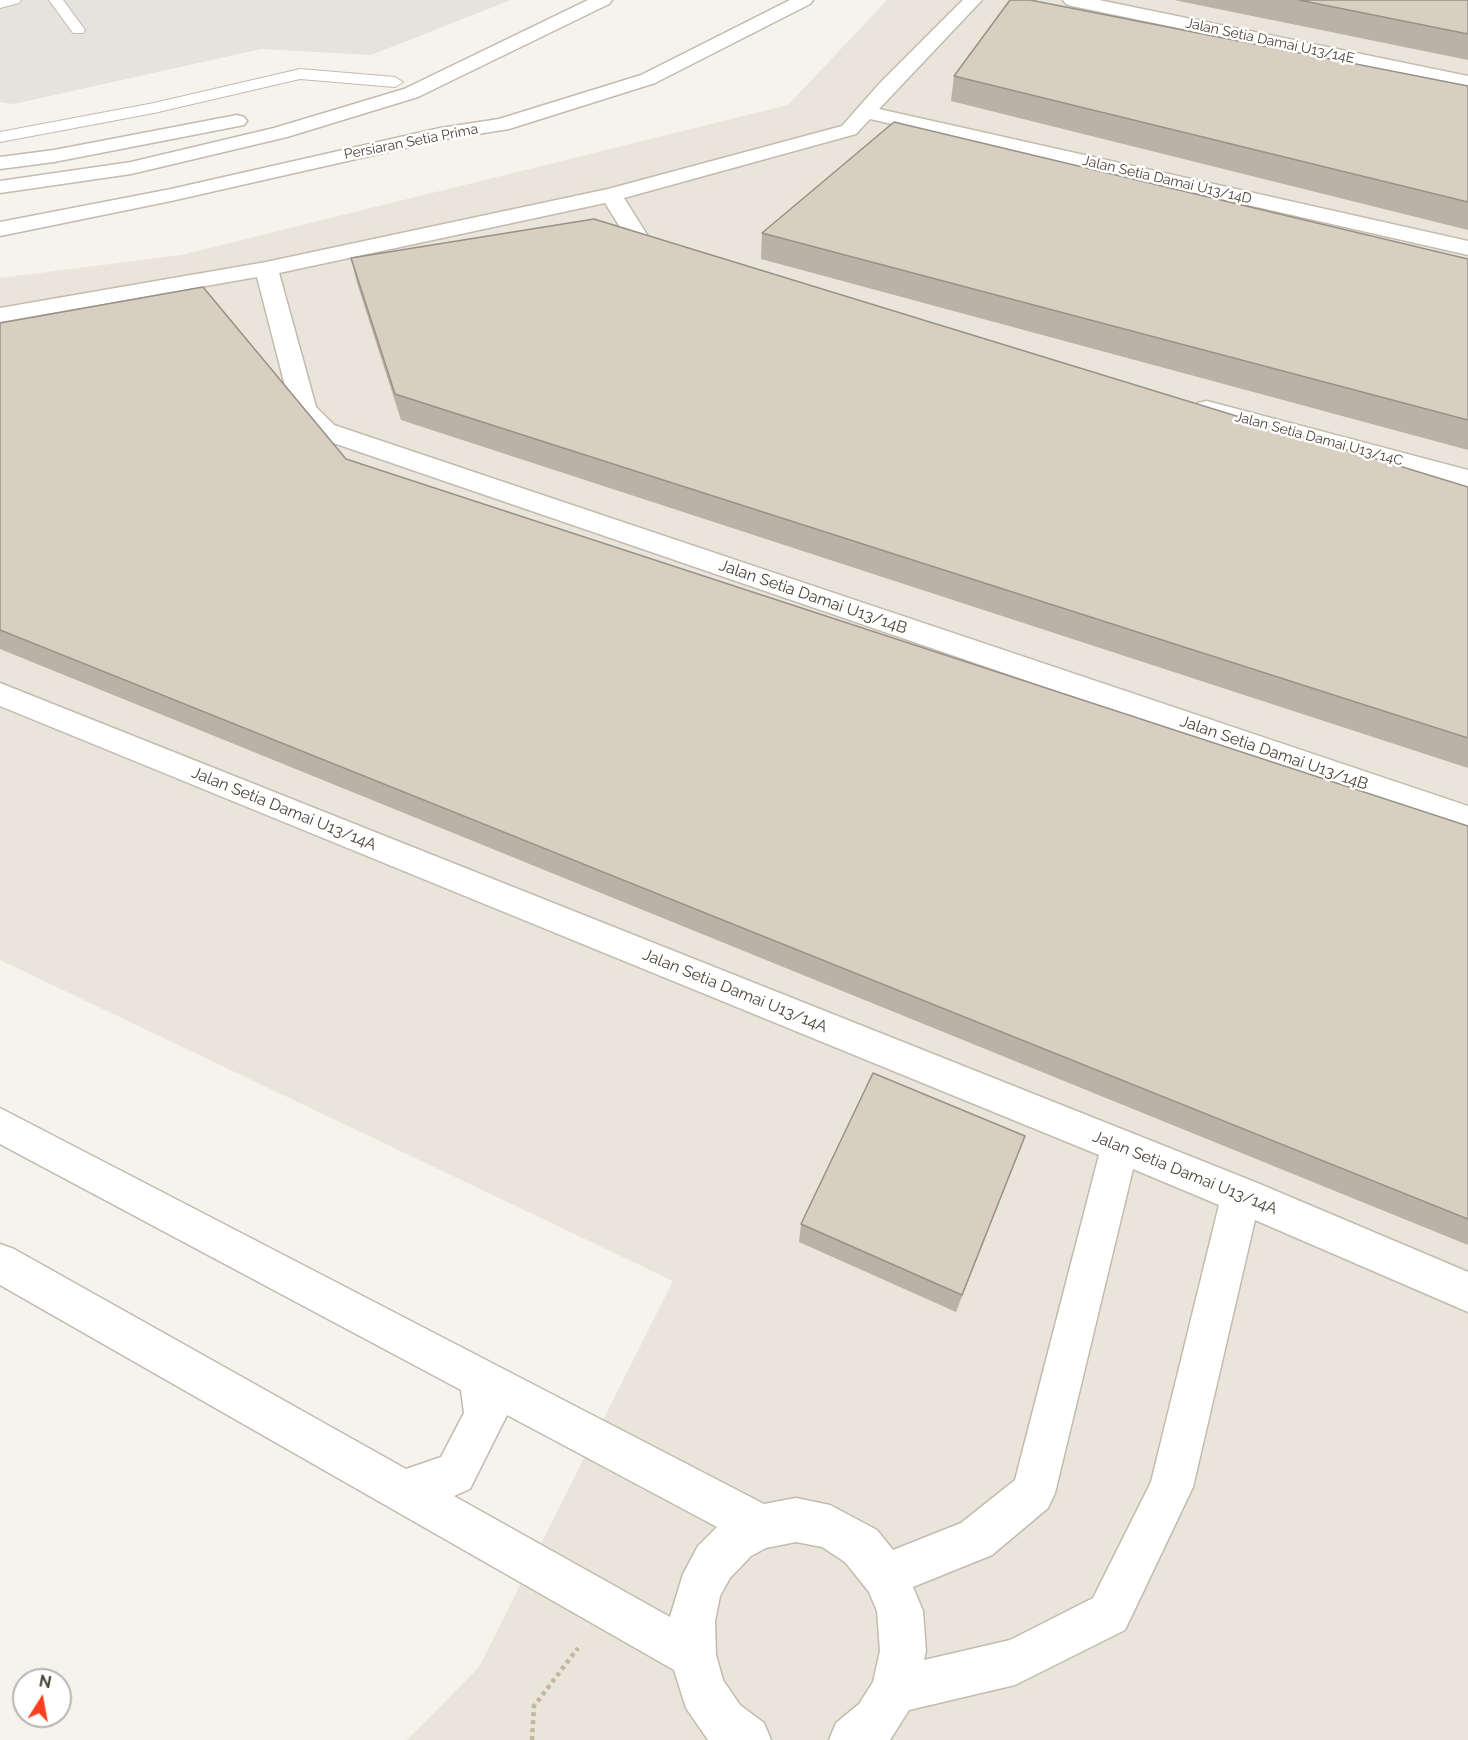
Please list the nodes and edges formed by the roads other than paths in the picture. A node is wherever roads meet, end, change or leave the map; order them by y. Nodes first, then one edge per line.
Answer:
1 (14, 0) edge
2 (56, 0) edge
3 (603, 0) edge
4 (804, 0) edge
5 (973, 0) edge
6 (1072, 0) edge
7 (0, 4) edge
8 (78, 30) dead end
9 (483, 58) junction
10 (395, 82) junction
11 (1468, 82) edge
12 (286, 110) dead end
13 (867, 112) junction
14 (252, 118) dead end
15 (502, 125) junction
16 (0, 137) edge
17 (0, 163) edge
18 (0, 187) edge
19 (611, 195) junction
20 (0, 228) edge
21 (0, 248) edge
22 (1468, 248) edge
23 (683, 268) edge
24 (266, 269) junction
25 (0, 315) edge
26 (1180, 402) edge
27 (1468, 479) edge
28 (0, 694) edge
29 (1468, 819) edge
30 (0, 1125) edge
31 (1120, 1146) junction
32 (1241, 1195) junction
33 (0, 1263) edge
34 (1468, 1292) edge
35 (480, 1378) junction
36 (404, 1491) junction
37 (762, 1527) junction
38 (885, 1576) junction
39 (693, 1655) junction
40 (895, 1690) junction
41 (747, 1740) edge
42 (853, 1740) edge

1 - 7 lane
2 - 8 lane
3 - 9 street
4 - 15 street, Persiaran Setia Prima
5 - 13 street
6 - 11 street, Jalan Setia Damai U13/14E
9 - 10 street
9 - 18 street
10 - 12 street
10 - 16 lane
13 - 19 street
13 - 22 street, Jalan Setia Damai U13/14D
14 - 17 street
15 - 20 street, Persiaran Setia Prima
15 - 21 street
19 - 23 street
19 - 24 street
24 - 25 street
24 - 29 street, Jalan Setia Damai U13/14B
26 - 27 street, Jalan Setia Damai U13/14C
28 - 31 street, Jalan Setia Damai U13/14A
30 - 35 street
31 - 32 street, Jalan Setia Damai U13/14A
31 - 38 street
32 - 34 street, Jalan Setia Damai U13/14A
32 - 40 street
33 - 36 street
35 - 36 street
35 - 37 street
36 - 39 street
37 - 38 street
37 - 39 street
38 - 40 street
39 - 41 street
40 - 42 street

